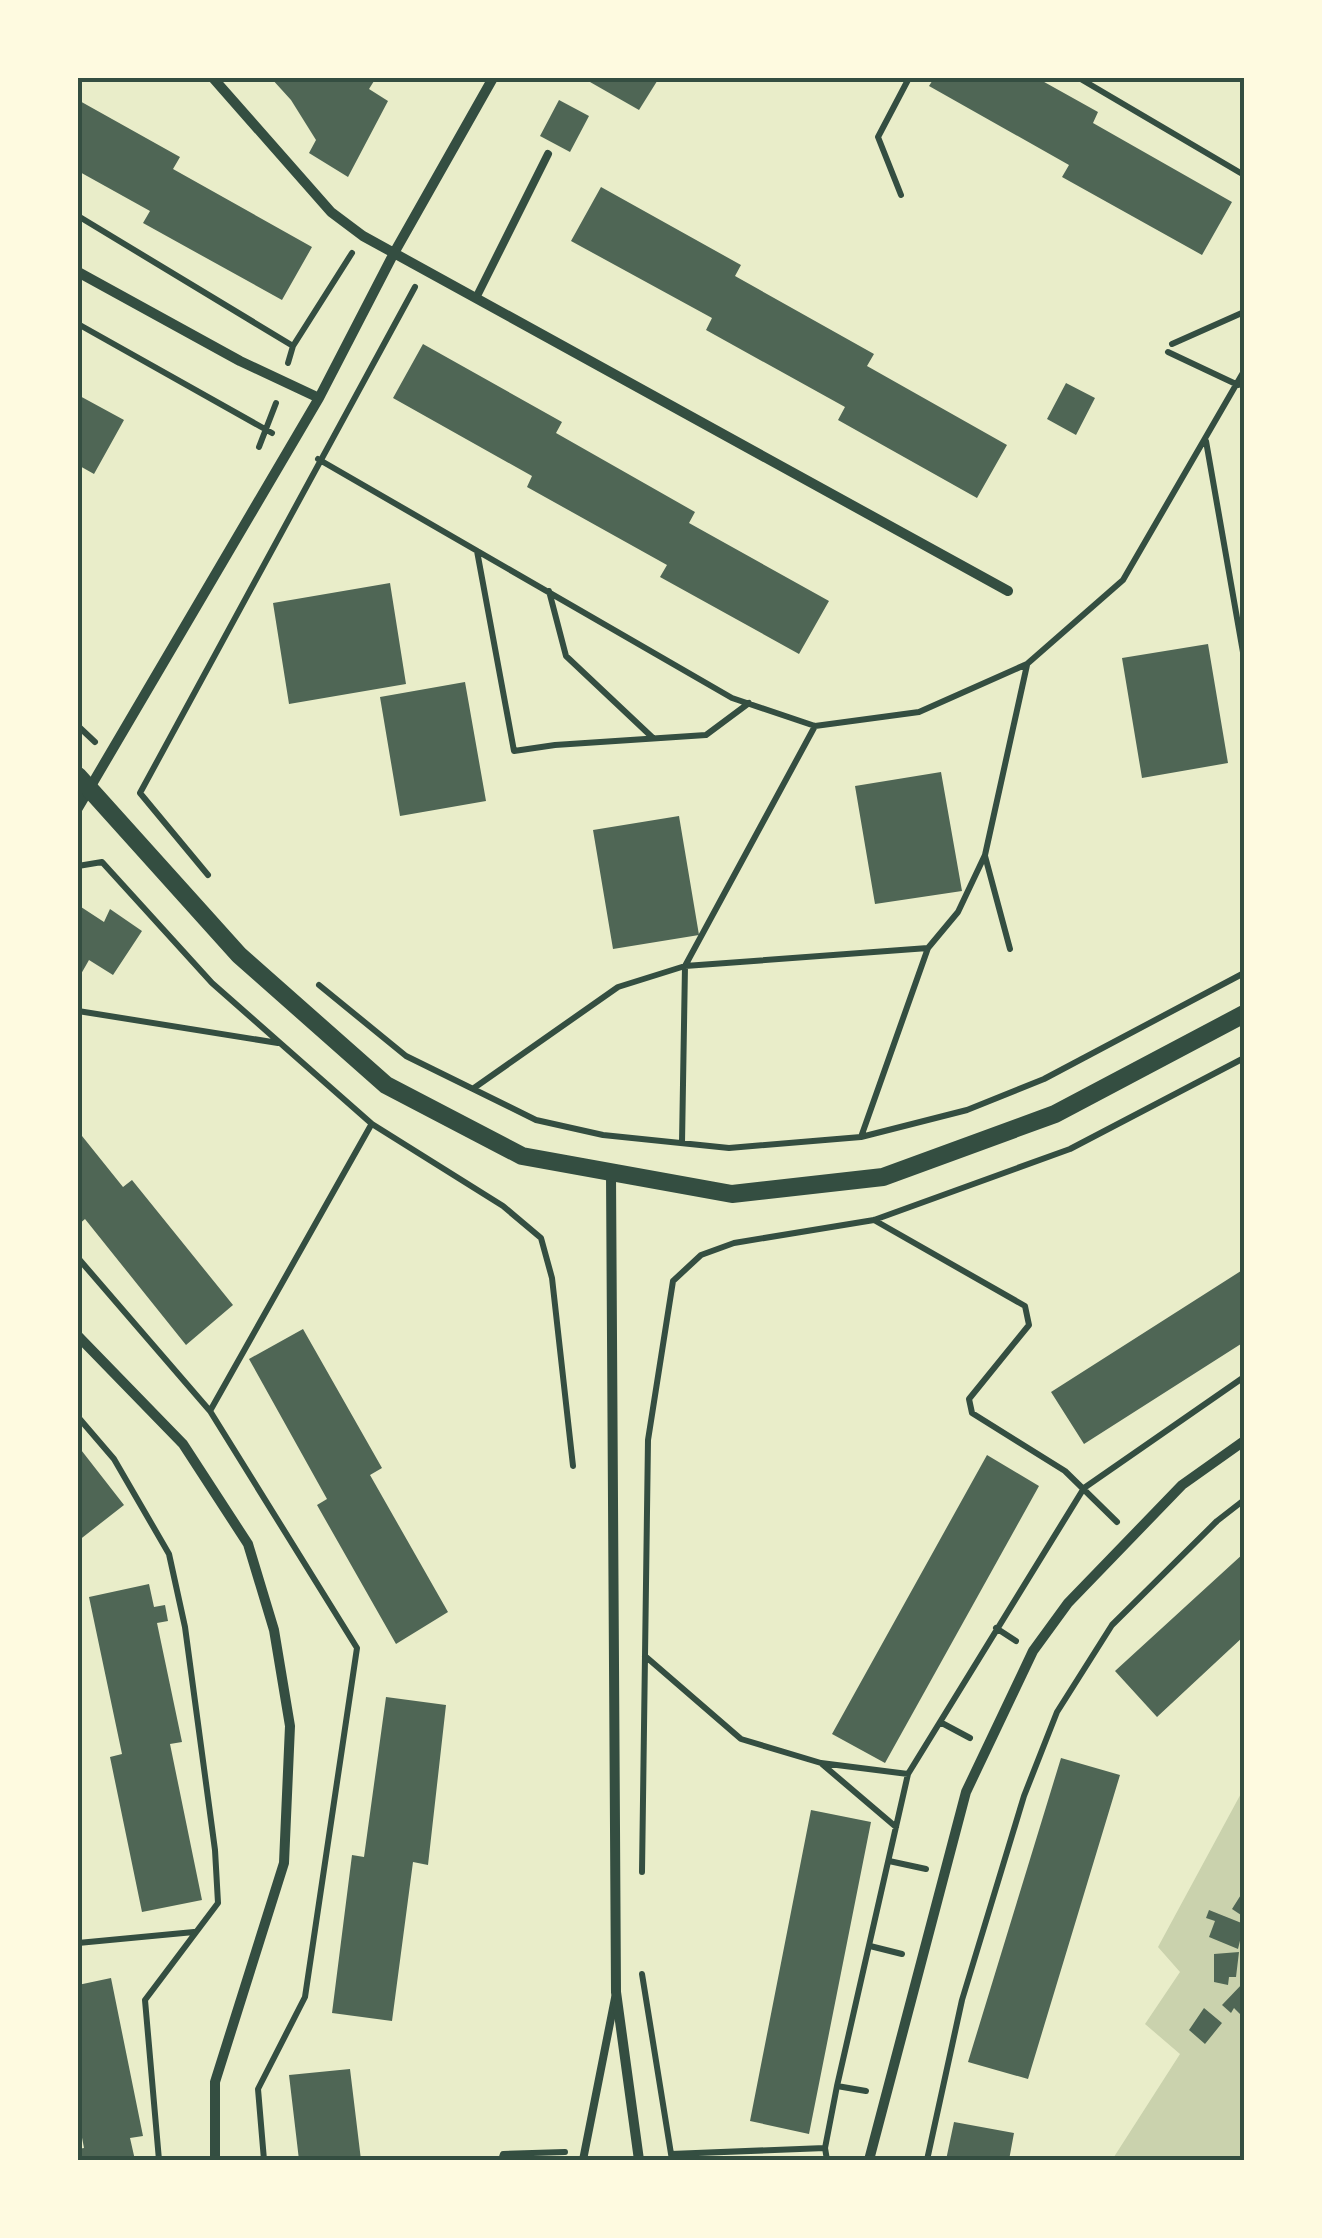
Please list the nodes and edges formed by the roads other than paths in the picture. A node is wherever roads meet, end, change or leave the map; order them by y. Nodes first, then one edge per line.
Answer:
1 (213, 78) edge
2 (493, 78) edge
3 (548, 154) dead end
4 (394, 253) junction
5 (78, 272) edge
6 (476, 298) junction
7 (320, 398) junction
8 (1008, 591) dead end
9 (83, 782) edge
10 (78, 808) edge
11 (1244, 1014) edge
12 (611, 1174) junction
13 (78, 1336) edge
14 (1244, 1441) edge
15 (616, 1992) junction
16 (215, 2160) edge
17 (582, 2160) edge
18 (639, 2160) edge
19 (870, 2160) edge

1 - 4 street
2 - 4 street
3 - 6 lane
4 - 6 street
4 - 7 street
5 - 7 street
6 - 8 street
7 - 9 street
9 - 10 street
9 - 12 street
11 - 12 street
12 - 15 street
13 - 16 street
14 - 19 street
15 - 17 lane
15 - 18 street

